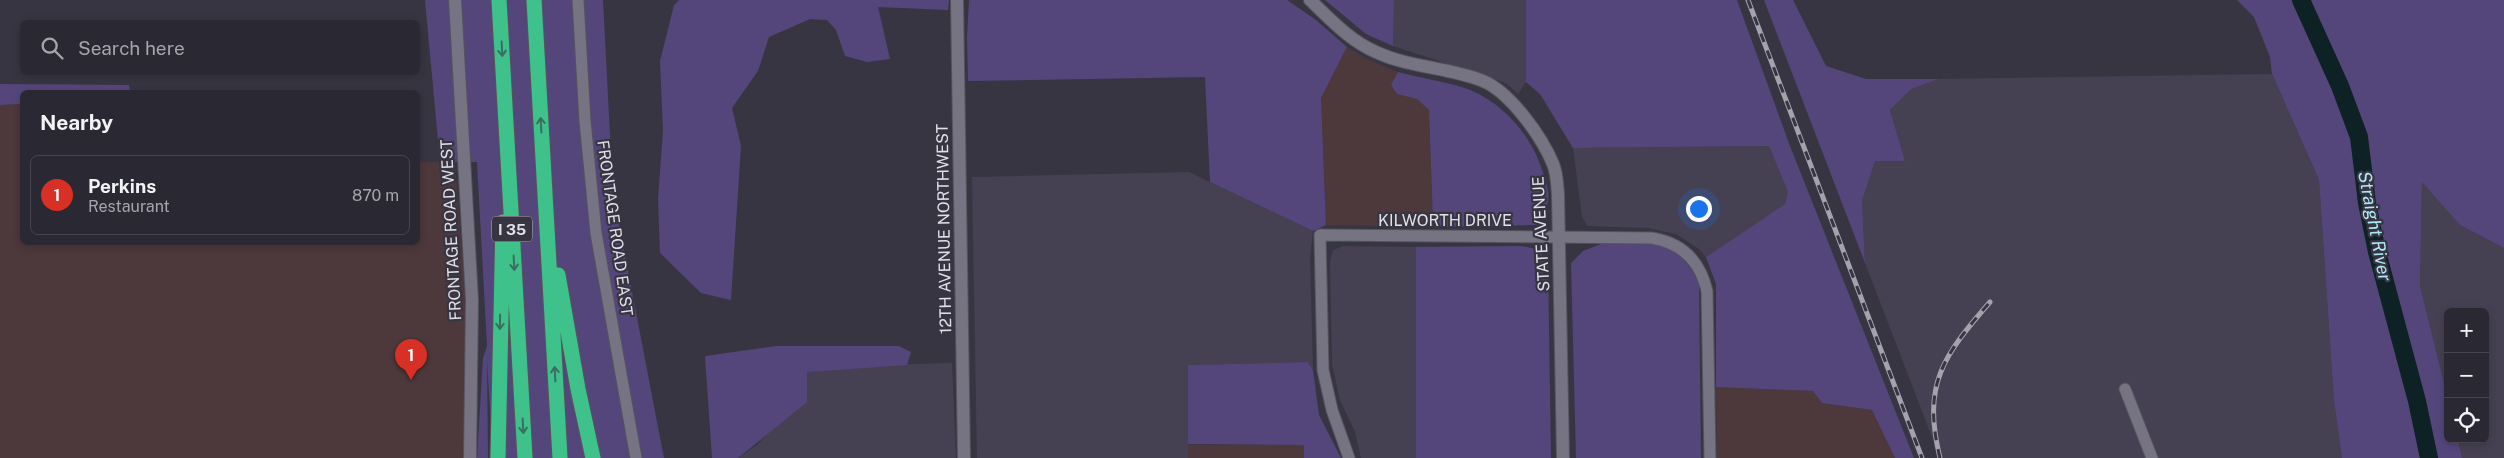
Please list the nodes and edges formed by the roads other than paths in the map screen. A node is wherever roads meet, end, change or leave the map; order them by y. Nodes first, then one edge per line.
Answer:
1 (455, 0) edge
2 (499, 0) edge
3 (534, 0) edge
4 (578, 0) edge
5 (957, 0) edge
6 (1310, 0) edge
7 (506, 134) junction
8 (542, 148) junction
9 (1559, 237) junction
10 (2125, 389) dead end
11 (470, 458) edge
12 (498, 458) edge
13 (525, 458) edge
14 (560, 458) edge
15 (594, 458) edge
16 (636, 458) edge
17 (964, 458) edge
18 (1350, 458) edge
19 (1564, 458) edge
20 (1710, 458) edge
21 (2152, 458) edge

1 - 11 street, FRONTAGE ROAD WEST
2 -> 7 highway, I 35
8 -> 3 highway, I 35
4 - 16 street, FRONTAGE ROAD EAST
5 - 17 street, 12TH AVENUE NORTHWEST
6 - 9 street, STATE AVENUE
7 -> 12 highway
7 -> 13 highway, I 35
14 -> 8 highway, I 35
8 - 15 highway
9 - 18 street, KILWORTH DRIVE
9 - 19 street, STATE AVENUE
9 - 20 street, KILWORTH DRIVE
10 - 21 street

